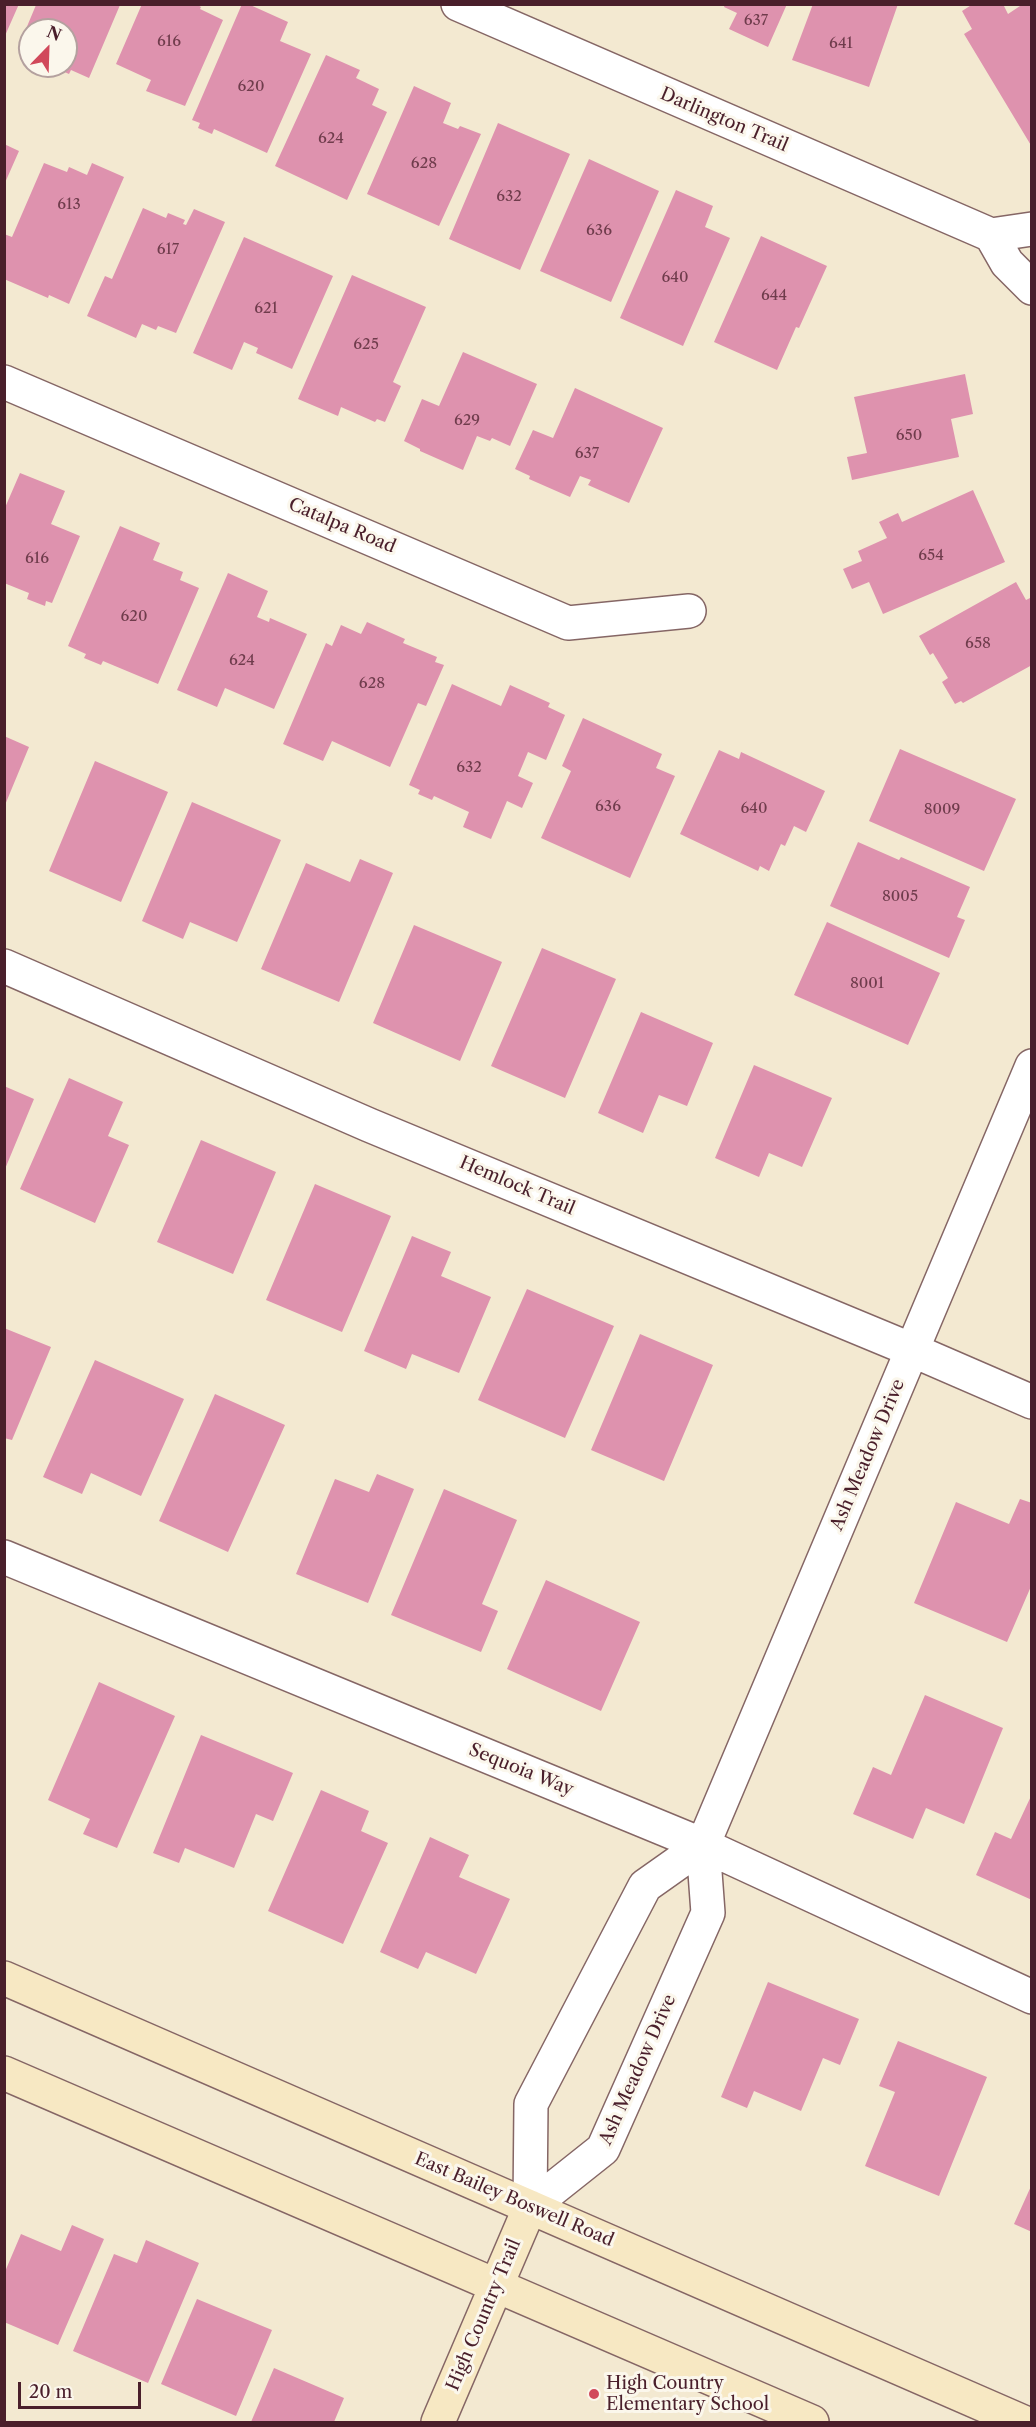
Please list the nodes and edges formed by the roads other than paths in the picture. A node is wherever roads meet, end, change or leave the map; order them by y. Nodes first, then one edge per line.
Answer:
1 (458, 4) edge
2 (1032, 229) edge
3 (991, 235) junction
4 (1032, 288) edge
5 (4, 382) edge
6 (689, 611) dead end
7 (4, 966) edge
8 (1032, 1066) edge
9 (912, 1350) junction
10 (1032, 1402) edge
11 (4, 1557) edge
12 (703, 1845) junction
13 (4, 1978) edge
14 (1032, 1997) edge
15 (4, 2073) edge
16 (530, 2207) junction
17 (495, 2287) junction
18 (438, 2422) edge
19 (812, 2422) edge
20 (1023, 2422) edge

1 - 3 street, Darlington Trail
2 - 3 street
3 - 4 street
5 - 6 street, Catalpa Road
7 - 9 street, Hemlock Trail
8 - 9 street, Ash Meadow Drive
9 - 10 street, Hemlock Trail
9 - 12 street, Ash Meadow Drive
11 - 12 street, Sequoia Way
12 - 14 street, Sequoia Way
12 - 16 street, Ash Meadow Drive
12 - 16 street
13 - 16 main road, East Bailey Boswell Road
15 - 17 main road
16 - 17 main road, High Country Trail
16 - 20 main road, East Bailey Boswell Road
17 - 18 main road, High Country Trail
17 - 19 main road

